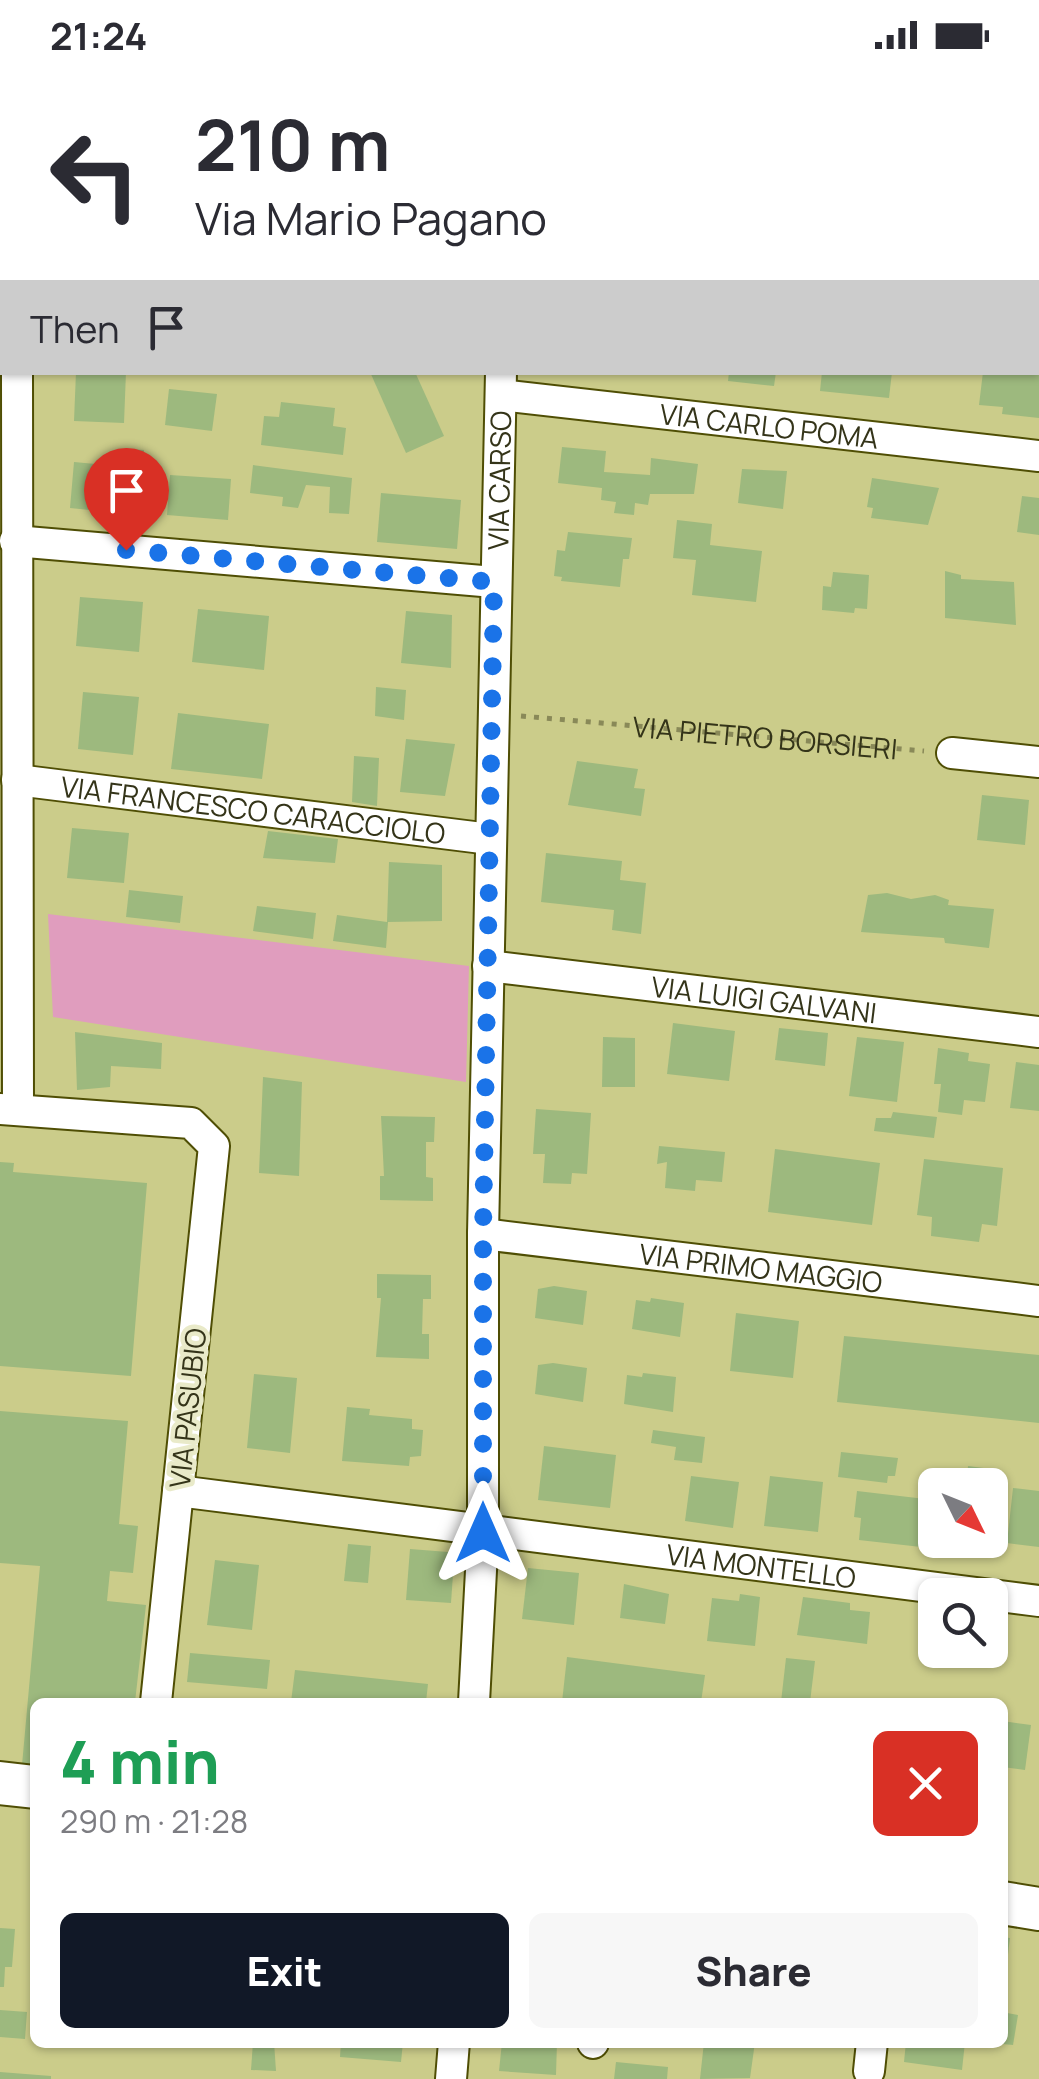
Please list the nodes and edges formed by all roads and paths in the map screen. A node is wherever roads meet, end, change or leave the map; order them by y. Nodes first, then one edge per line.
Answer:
1 (17, 375) edge
2 (497, 380) edge
3 (1039, 456) edge
4 (16, 541) junction
5 (494, 582) junction
6 (8, 631) edge
7 (492, 713) junction
8 (952, 754) joint
9 (1039, 762) edge
10 (17, 780) junction
11 (490, 839) junction
12 (8, 860) edge
13 (488, 966) junction
14 (1039, 1032) edge
15 (9, 1110) edge
16 (483, 1234) junction
17 (1039, 1301) edge
18 (178, 1491) junction
19 (483, 1533) junction
20 (1039, 1601) edge
21 (156, 1698) edge
22 (474, 1698) edge
23 (0, 1783) edge
24 (30, 1786) edge
25 (1008, 1905) edge
26 (1039, 1910) edge
27 (454, 2048) edge
28 (451, 2079) edge

1 - 4 street
2 - 3 street, VIA CARLO POMA
2 - 5 street, VIA CARSO
4 - 5 street
4 - 6 street
5 - 7 street, VIA CARSO
6 - 10 street
7 - 8 path, VIA PIETRO BORSIERI
7 - 11 street, VIA CARSO
8 - 9 street
10 - 11 street, VIA FRANCESCO CARACCIOLO
10 - 12 street
11 - 13 street, VIA CARSO
12 - 15 street
13 - 14 street, VIA LUIGI GALVANI
13 - 16 street, VIA CARSO
15 - 18 street, VIA PASUBIO
16 - 17 street, VIA PRIMO MAGGIO
16 - 19 street, VIA CARSO
18 - 19 street, VIA MONTELLO
18 - 21 street, VIA PASUBIO
19 - 20 street, VIA MONTELLO
19 - 22 street, VIA CARSO
23 - 24 street
25 - 26 street
27 - 28 street

